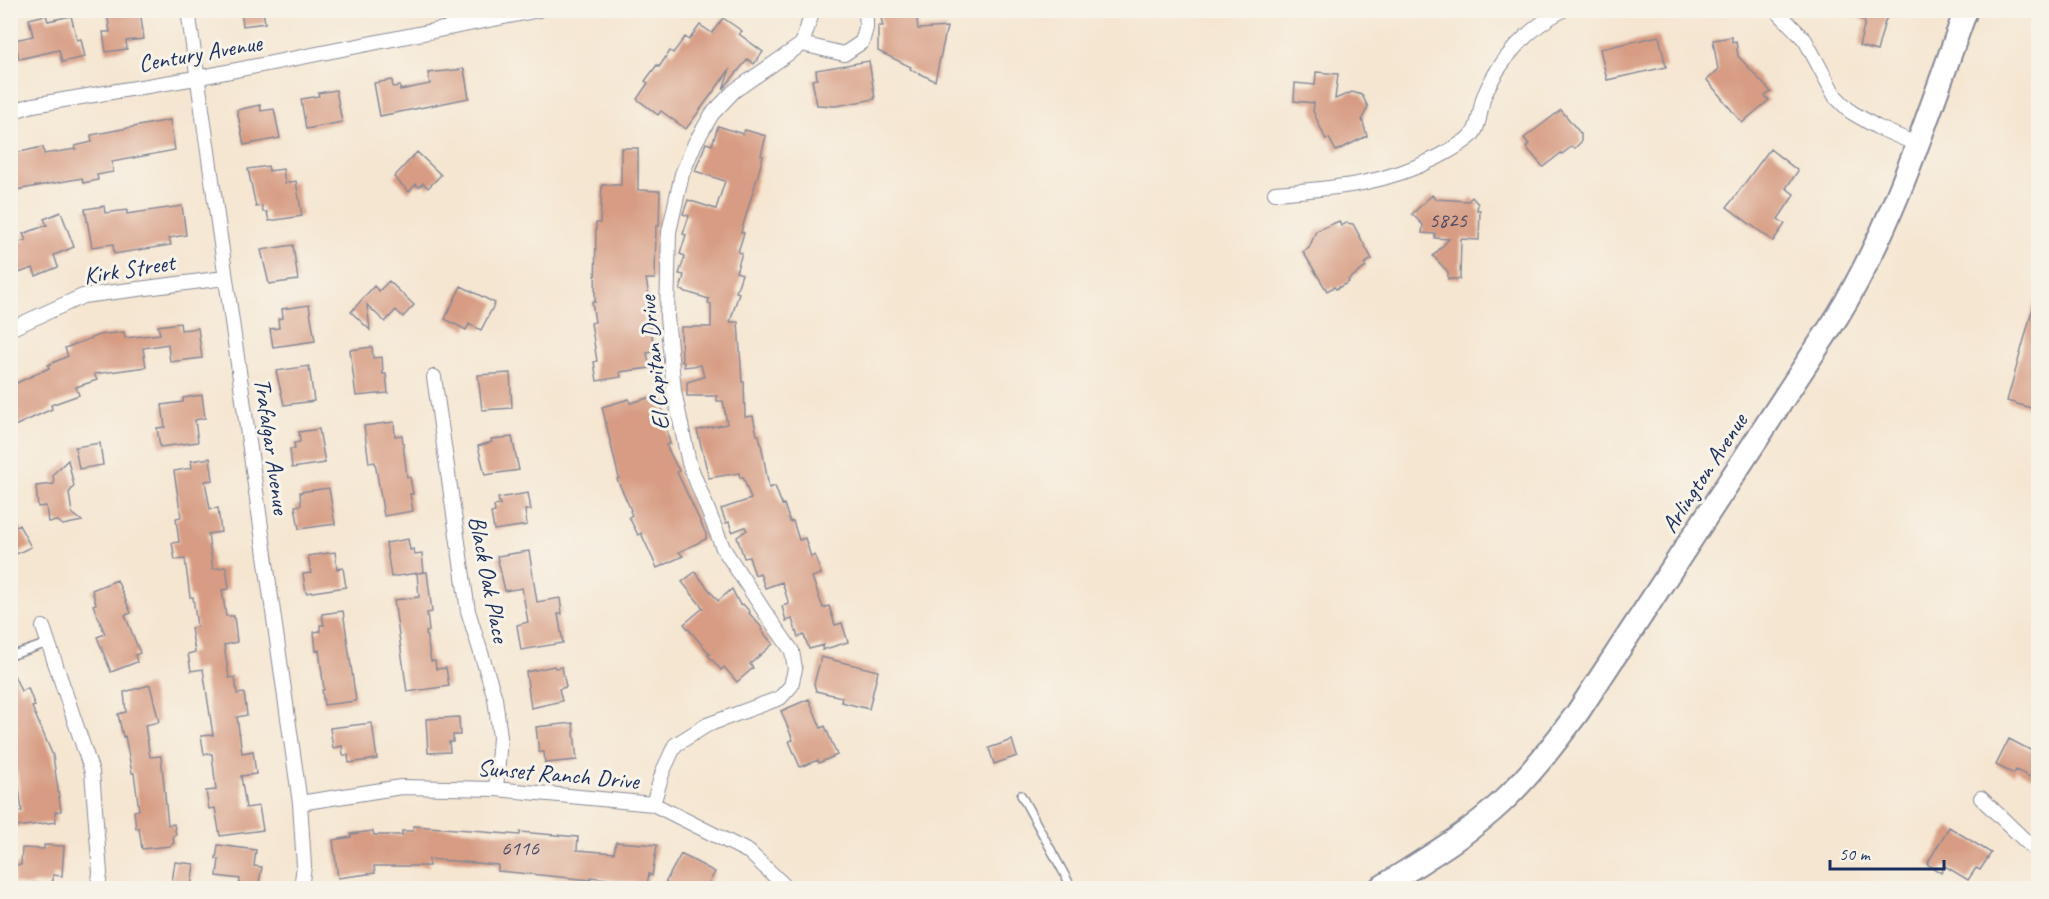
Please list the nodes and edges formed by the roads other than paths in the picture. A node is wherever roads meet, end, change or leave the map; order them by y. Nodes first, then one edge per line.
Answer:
1 (188, 10) edge
2 (539, 10) edge
3 (813, 10) edge
4 (866, 10) edge
5 (1563, 10) edge
6 (1776, 10) edge
7 (1966, 10) edge
8 (802, 44) junction
9 (196, 78) junction
10 (10, 112) edge
11 (1917, 144) junction
12 (1275, 194) dead end
13 (225, 278) junction
14 (10, 329) edge
15 (434, 377) dead end
16 (43, 627) dead end
17 (48, 643) junction
18 (10, 656) edge
19 (496, 789) junction
20 (1021, 795) dead end
21 (1981, 798) dead end
22 (300, 803) junction
23 (653, 804) junction
24 (2038, 853) edge
25 (98, 888) edge
26 (301, 888) edge
27 (787, 888) edge
28 (1072, 888) edge
29 (1380, 888) edge

1 - 9 street, Trafalgar Avenue
2 - 9 street, Century Avenue
3 - 8 street
4 - 8 street
5 - 12 street
6 - 11 street
7 - 11 main road, Arlington Avenue
8 - 23 street, El Capitan Drive
9 - 10 street, Century Avenue
9 - 13 street, Trafalgar Avenue
11 - 29 main road, Arlington Avenue
13 - 14 street, Kirk Street
13 - 22 street, Trafalgar Avenue
15 - 19 street, Black Oak Place
16 - 17 street
17 - 18 lane
17 - 25 street
19 - 22 street, Sunset Ranch Drive
19 - 23 street, Sunset Ranch Drive
20 - 28 lane
21 - 24 street
22 - 26 street, Trafalgar Avenue
23 - 27 street, Sunset Ranch Drive

